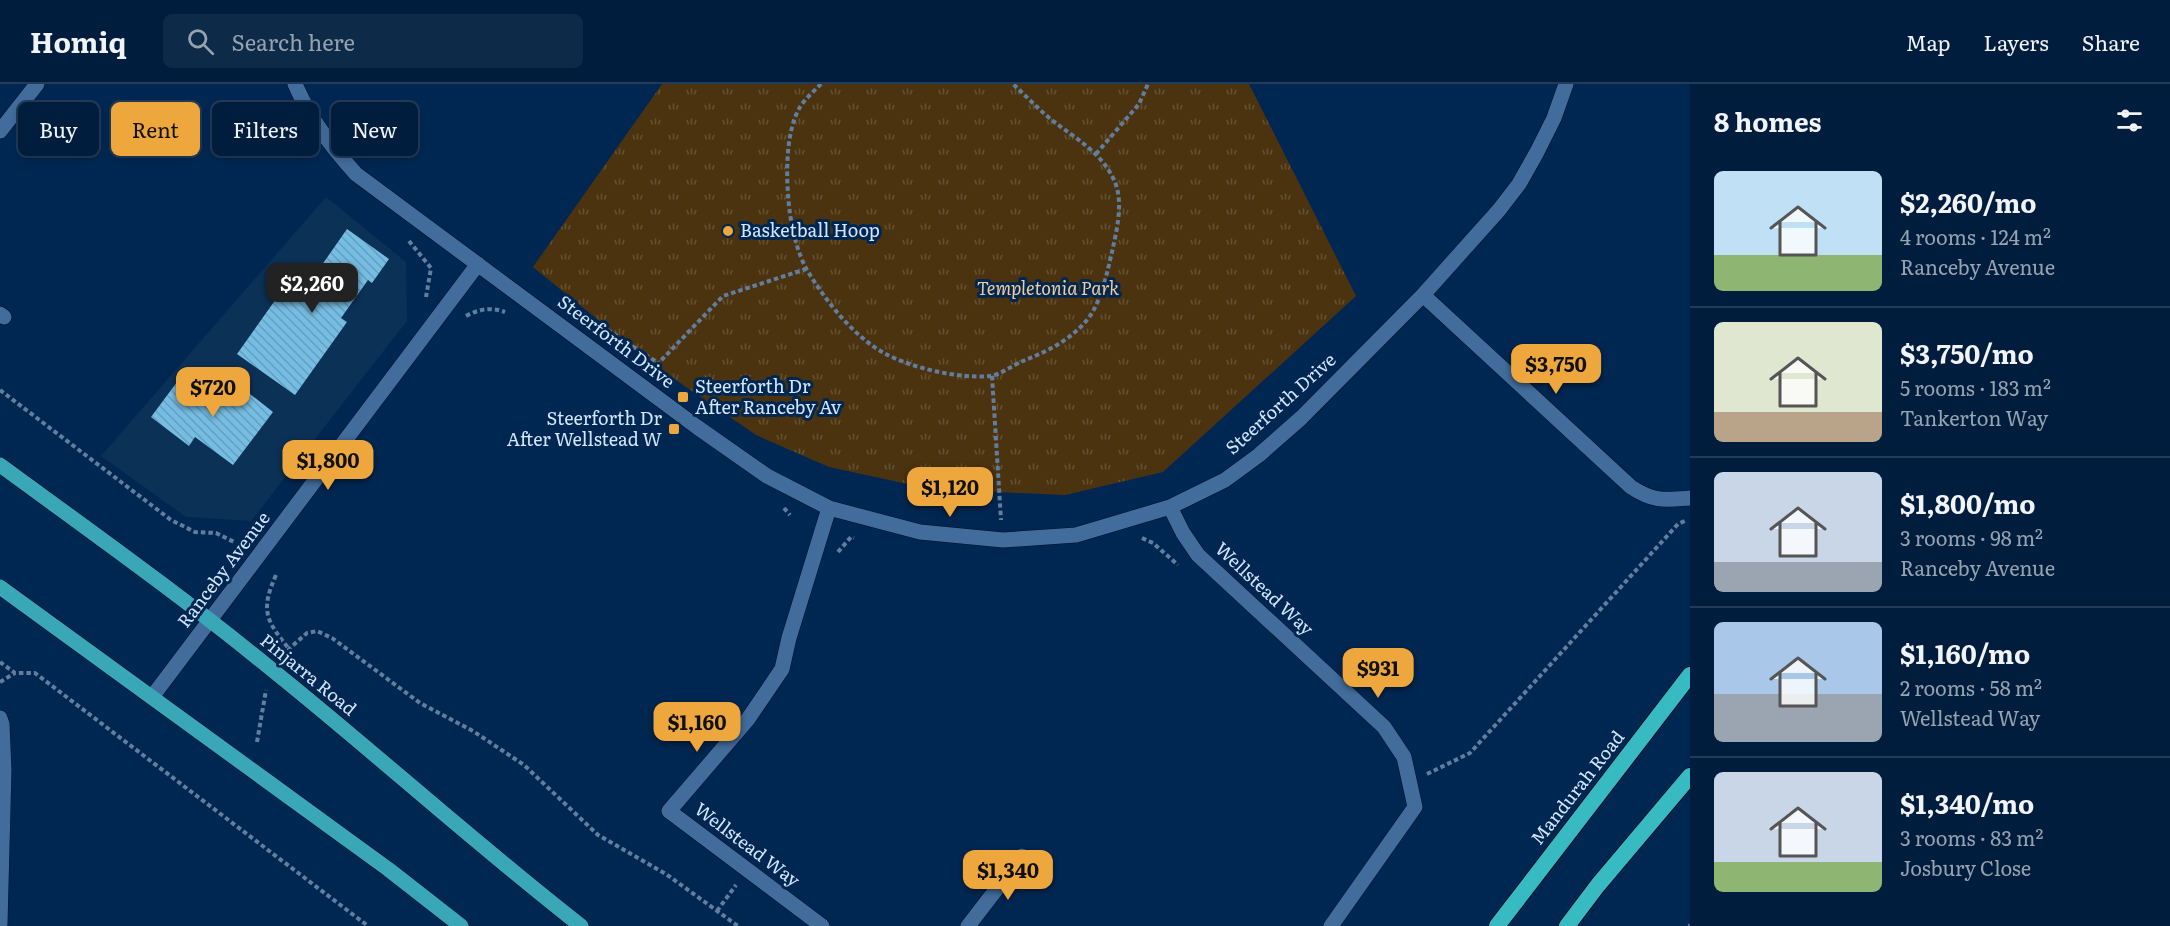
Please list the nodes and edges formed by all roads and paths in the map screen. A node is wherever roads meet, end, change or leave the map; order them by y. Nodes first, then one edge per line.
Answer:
1 (37, 84) edge
2 (295, 84) edge
3 (821, 84) edge
4 (1013, 84) edge
5 (1148, 84) edge
6 (1566, 84) edge
7 (0, 131) edge
8 (1096, 154) junction
9 (401, 234) dead end
10 (478, 264) junction
11 (806, 269) junction
12 (1423, 295) junction
13 (509, 315) dead end
14 (458, 319) dead end
15 (433, 323) junction
16 (992, 376) junction
17 (639, 384) junction
18 (0, 390) edge
19 (0, 465) edge
20 (1690, 498) edge
21 (1170, 507) junction
22 (829, 508) junction
23 (1690, 519) edge
24 (1001, 520) dead end
25 (236, 543) dead end
26 (276, 575) dead end
27 (0, 587) edge
28 (210, 621) junction
29 (289, 649) junction
30 (0, 662) edge
31 (15, 673) junction
32 (277, 673) junction
33 (1690, 675) edge
34 (0, 682) edge
35 (152, 697) junction
36 (0, 718) edge
37 (257, 742) dead end
38 (1690, 776) edge
39 (1409, 781) junction
40 (1022, 856) dead end
41 (0, 924) edge
42 (368, 926) edge
43 (461, 926) edge
44 (581, 926) edge
45 (738, 926) edge
46 (822, 926) edge
47 (968, 926) edge
48 (1331, 926) edge
49 (1497, 926) edge
50 (1567, 926) edge

1 - 7 street
2 - 10 street, Steerforth Drive
3 - 11 path
4 - 8 path
5 - 8 path
6 - 12 street, Steerforth Drive
8 - 16 path
9 - 15 path
10 - 15 street, Ranceby Avenue
10 - 17 street, Steerforth Drive
11 - 16 path
11 - 17 path
12 - 20 street
12 - 21 street, Steerforth Drive
13 - 14 path
15 - 28 street, Ranceby Avenue
16 - 24 path
17 - 22 street, Steerforth Drive
18 - 25 path
19 - 28 main road, Pinjarra Road
21 - 22 street, Steerforth Drive
21 - 39 street, Wellstead Way
22 - 46 street, Wellstead Way
23 - 39 path
26 - 29 path
27 - 35 main road
28 - 32 main road, Pinjarra Road
28 - 35 street, Ranceby Avenue
29 - 32 path
29 - 45 path
30 - 31 path
31 - 34 path
31 - 42 path
32 - 37 path
32 - 44 main road, Pinjarra Road
33 - 49 highway, Mandurah Road
35 - 43 main road
36 - 41 street
38 - 50 highway
39 - 48 street, Wellstead Way
40 - 47 street

